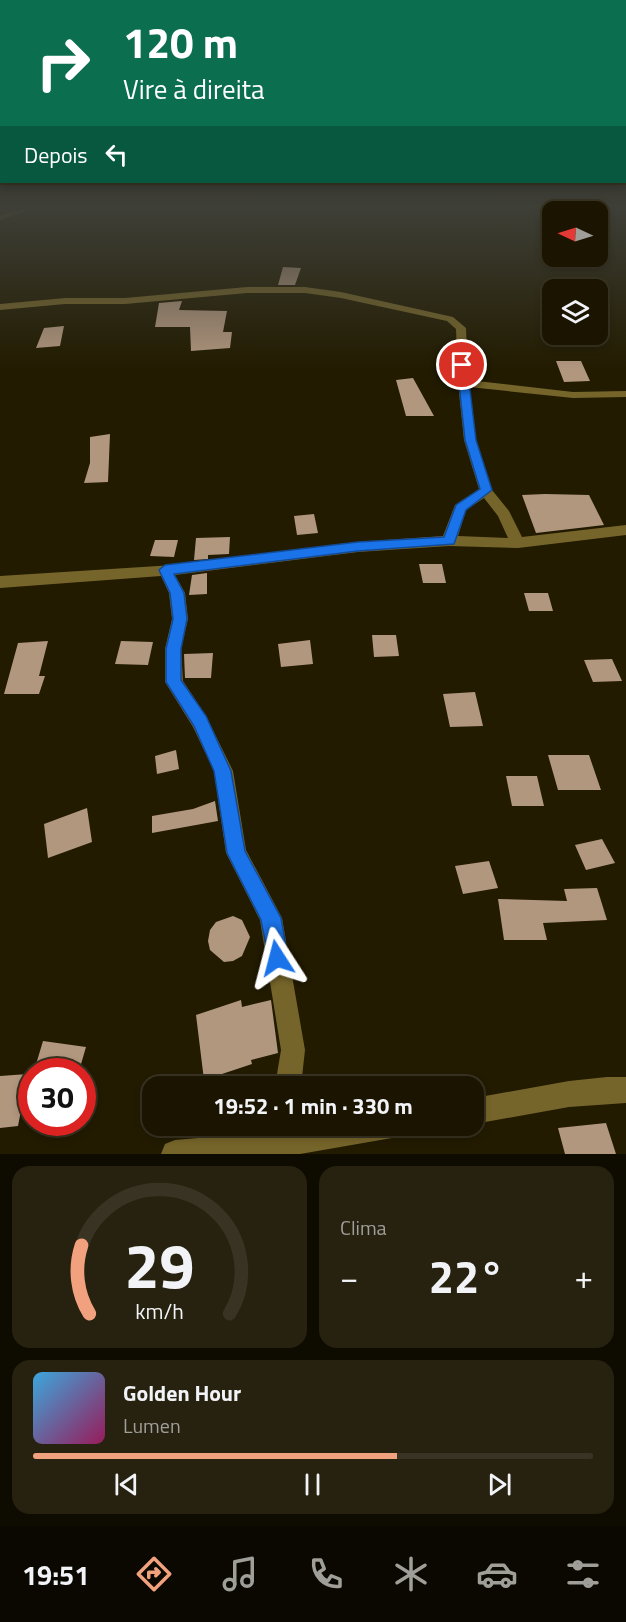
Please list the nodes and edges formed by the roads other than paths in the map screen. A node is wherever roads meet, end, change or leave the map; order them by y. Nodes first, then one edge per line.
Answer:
1 (0, 307) edge
2 (463, 383) junction
3 (626, 394) edge
4 (486, 490) junction
5 (626, 531) edge
6 (449, 541) junction
7 (518, 543) junction
8 (165, 570) junction
9 (0, 582) edge
10 (289, 1076) edge
11 (626, 1090) edge
12 (484, 1109) edge
13 (315, 1136) edge
14 (280, 1141) edge
15 (174, 1154) edge

1 - 2 street
2 - 3 street
2 - 4 street
4 - 6 street
4 - 7 street
5 - 7 street
6 - 7 street
6 - 8 street
8 - 9 street
8 - 10 street
11 - 12 street
13 - 14 street
14 - 15 street

